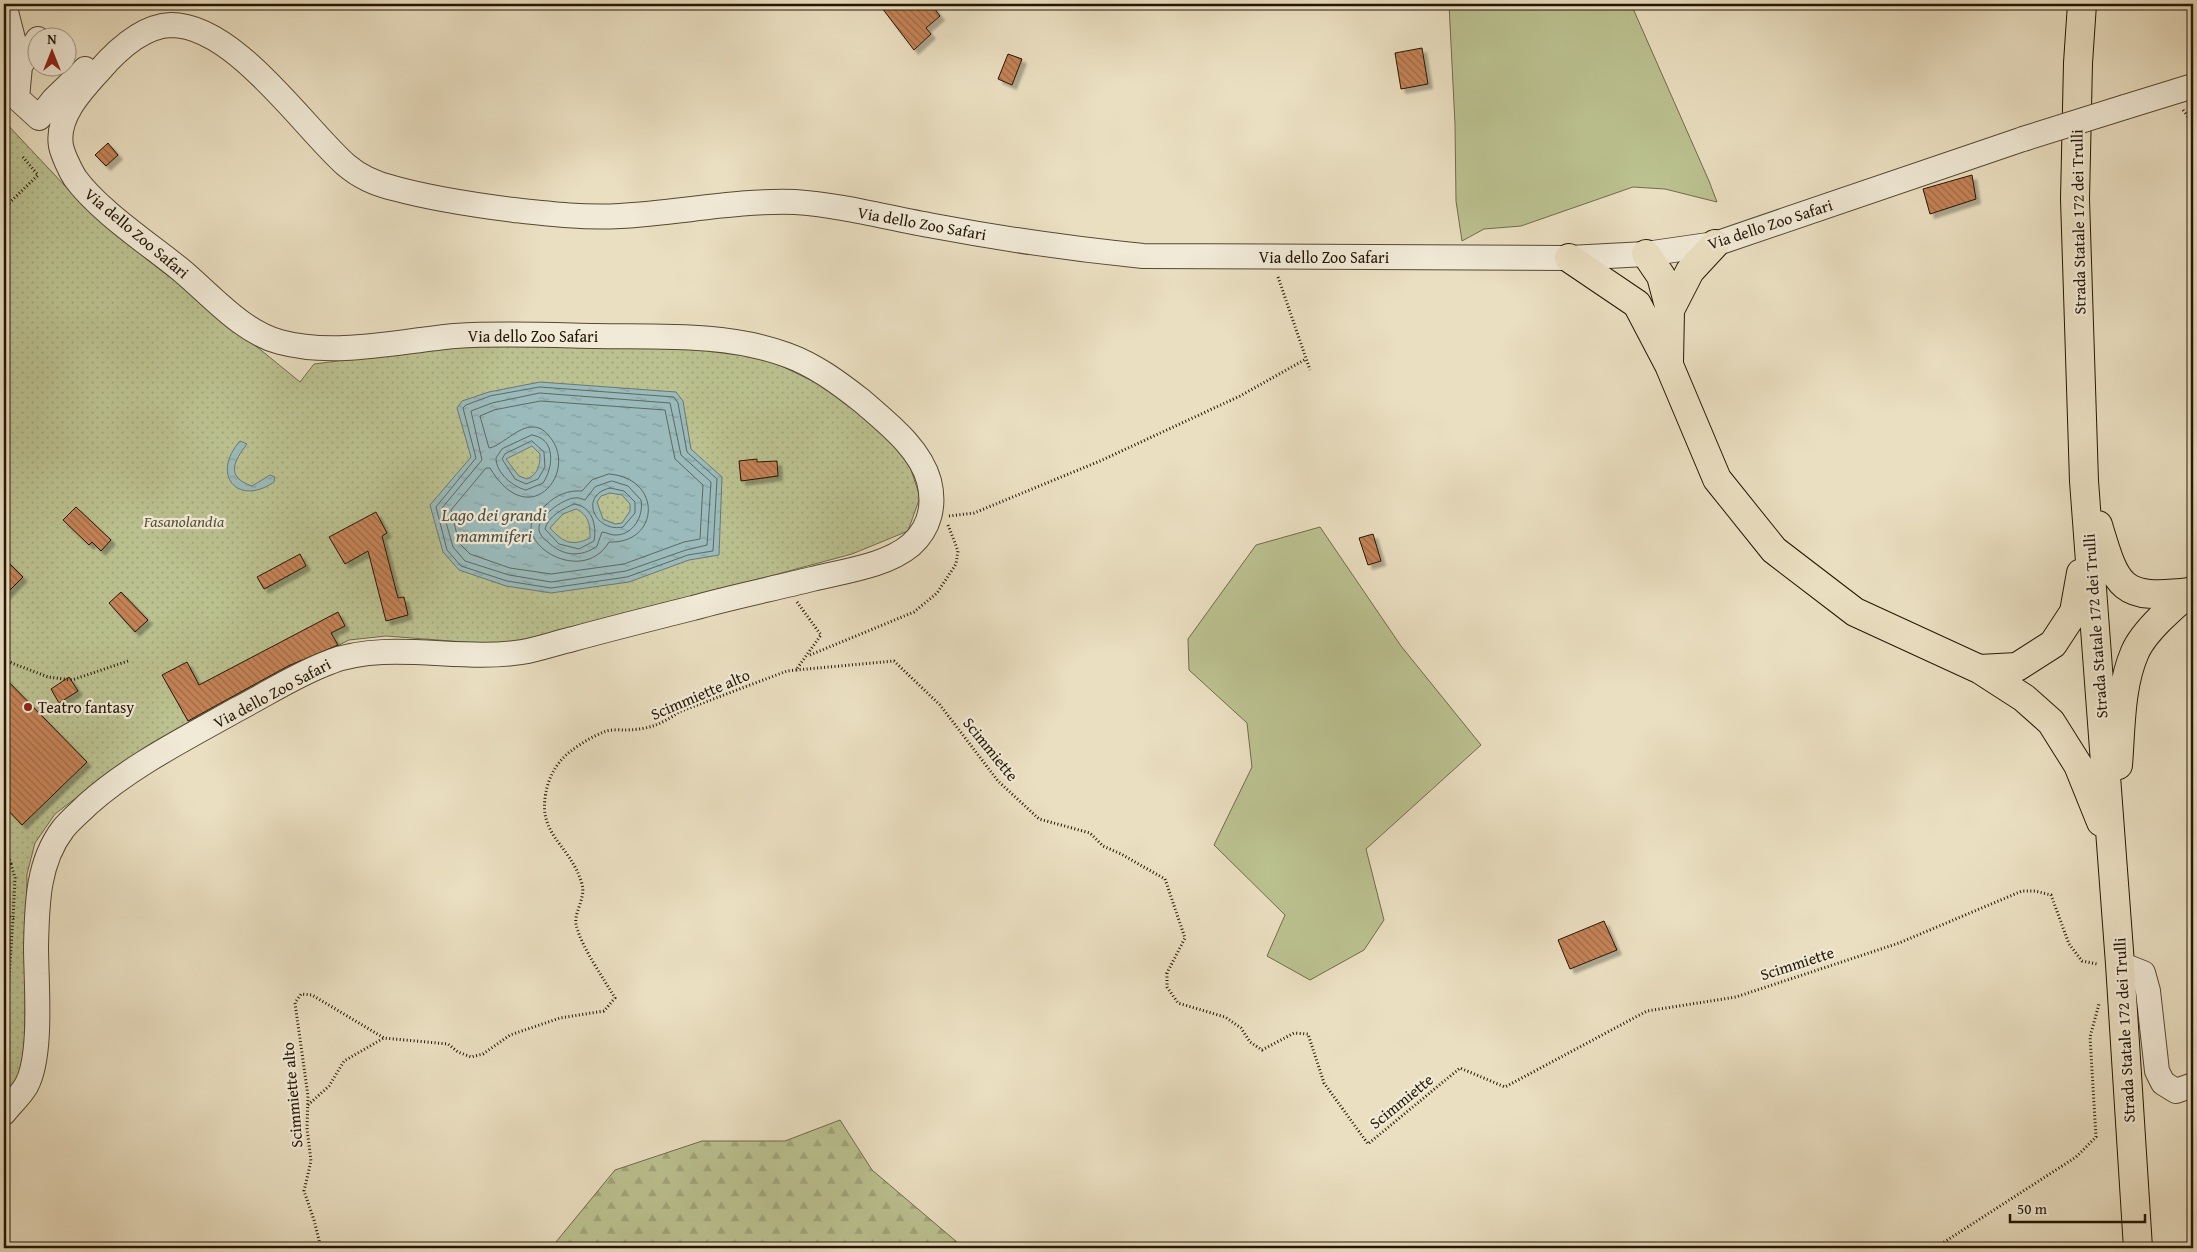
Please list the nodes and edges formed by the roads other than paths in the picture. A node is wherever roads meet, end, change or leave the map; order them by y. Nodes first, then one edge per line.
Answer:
1 (4, 4) edge
2 (2082, 4) edge
3 (165, 25) junction
4 (28, 54) edge
5 (20, 66) junction
6 (2193, 86) edge
7 (10, 94) edge
8 (1715, 244) junction
9 (1646, 254) junction
10 (1569, 258) junction
11 (1636, 304) junction
12 (1670, 310) junction
13 (1669, 365) junction
14 (2084, 481) junction
15 (2088, 535) junction
16 (2192, 591) edge
17 (1979, 669) junction
18 (2110, 844) junction
19 (2121, 975) junction
20 (2193, 1086) edge
21 (4, 1113) edge
22 (2138, 1248) edge

1 - 5 street
2 - 14 main road, Strada Statale 172 dei Trulli
3 - 7 street
3 - 10 street, Via dello Zoo Safari
3 - 21 street, Via dello Zoo Safari
4 - 5 street
5 - 7 street
6 - 8 street, Via dello Zoo Safari, bridge
8 - 9 street, Via dello Zoo Safari
8 - 12 main road
9 - 10 street, Via dello Zoo Safari
9 - 11 main road
9 - 12 main road
10 - 11 main road
11 - 13 main road
12 - 13 main road
13 - 17 main road
14 - 15 main road, Strada Statale 172 dei Trulli
14 - 16 main road
15 - 17 main road
15 - 18 main road, Strada Statale 172 dei Trulli
16 - 18 main road
17 - 18 main road
18 - 19 main road, Strada Statale 172 dei Trulli
19 - 20 street
19 - 22 main road, Strada Statale 172 dei Trulli

